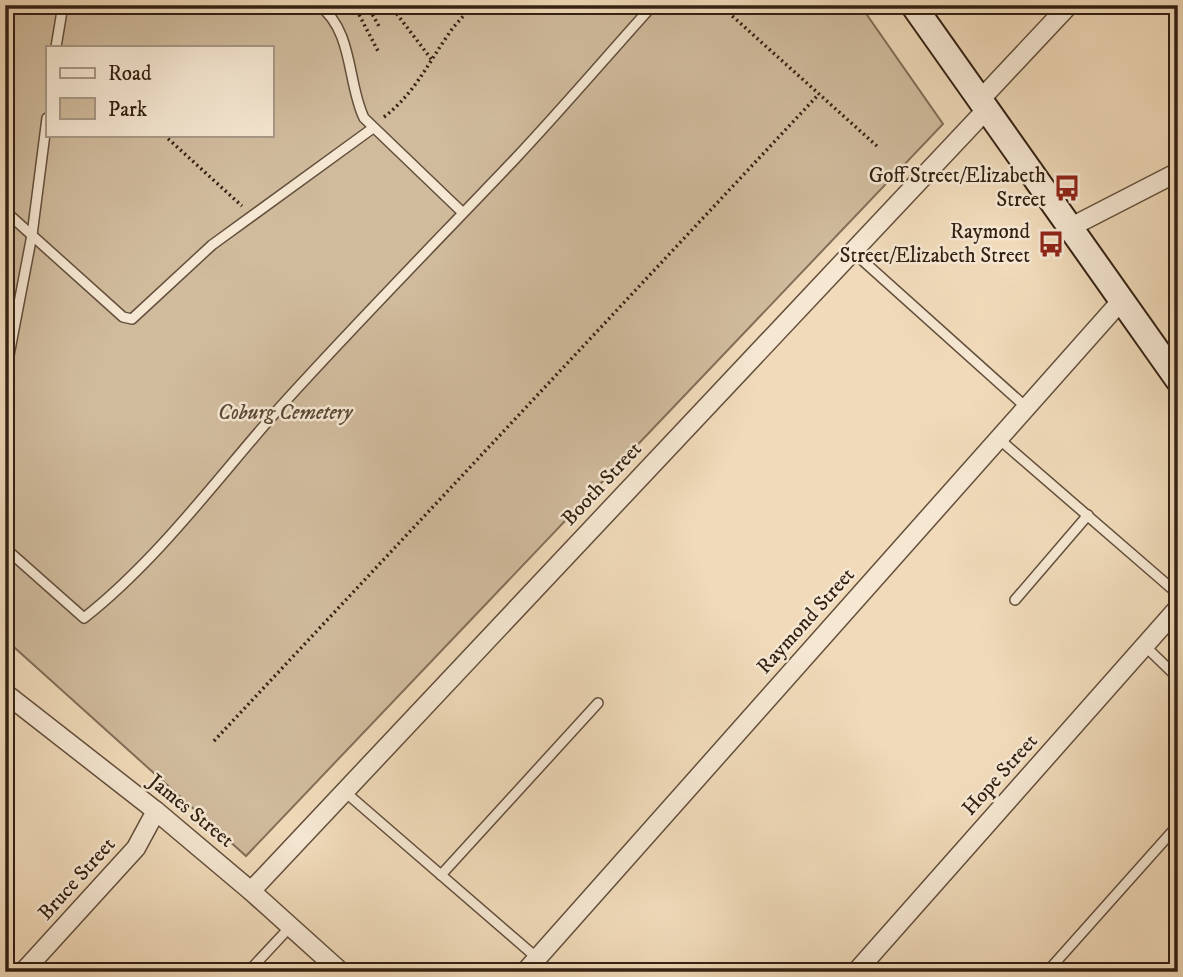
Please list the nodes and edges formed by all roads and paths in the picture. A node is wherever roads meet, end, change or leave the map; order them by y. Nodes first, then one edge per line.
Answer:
1 (62, 5) edge
2 (319, 5) edge
3 (354, 5) edge
4 (367, 5) edge
5 (390, 5) edge
6 (465, 5) edge
7 (473, 5) edge
8 (653, 5) edge
9 (720, 5) edge
10 (912, 5) edge
11 (1069, 5) edge
12 (469, 10) junction
13 (380, 28) dead end
14 (56, 46) edge
15 (379, 53) dead end
16 (432, 60) junction
17 (818, 93) junction
18 (983, 105) junction
19 (46, 126) edge
20 (372, 127) junction
21 (165, 136) edge
22 (878, 147) dead end
23 (1178, 172) edge
24 (5, 211) edge
25 (462, 212) junction
26 (254, 216) junction
27 (1069, 228) junction
28 (32, 235) junction
29 (852, 251) junction
30 (1121, 301) junction
31 (5, 376) edge
32 (1178, 380) edge
33 (1027, 408) junction
34 (999, 439) junction
35 (1087, 515) junction
36 (5, 548) edge
37 (1178, 594) edge
38 (1015, 600) dead end
39 (1178, 608) edge
40 (1146, 647) junction
41 (1178, 678) edge
42 (5, 693) edge
43 (598, 703) dead end
44 (214, 741) dead end
45 (344, 791) junction
46 (156, 811) junction
47 (1178, 825) edge
48 (441, 874) junction
49 (251, 891) junction
50 (290, 927) junction
51 (531, 965) edge
52 (23, 972) edge
53 (248, 972) edge
54 (341, 972) edge
55 (856, 972) edge
56 (1047, 972) edge

1 - 14 lane
2 - 20 lane
3 - 15 path
4 - 13 path
5 - 16 path
6 - 12 path
7 - 12 path
8 - 25 lane
9 - 17 path
10 - 18 main road
11 - 18 street, Booth Street
12 - 16 path
16 - 20 path
17 - 22 path
17 - 44 path
18 - 27 main road
18 - 29 street, Booth Street
19 - 28 lane
20 - 25 lane
20 - 26 lane
21 - 26 path
23 - 27 street
24 - 28 lane
25 - 36 lane
26 - 28 lane
27 - 30 main road
28 - 31 lane
29 - 33 lane
29 - 45 street, Booth Street
30 - 32 main road
30 - 33 street, Raymond Street
33 - 34 street, Raymond Street
34 - 35 lane
34 - 51 street, Raymond Street
35 - 37 lane
35 - 38 lane
39 - 40 street, Hope Street
40 - 41 lane
40 - 55 street, Hope Street
42 - 46 street, James Street
43 - 48 lane
45 - 48 lane
45 - 49 street, Booth Street
46 - 49 street, James Street
46 - 52 street, Bruce Street
47 - 56 lane
48 - 51 lane
49 - 50 street, James Street
50 - 53 lane
50 - 54 street, James Street

